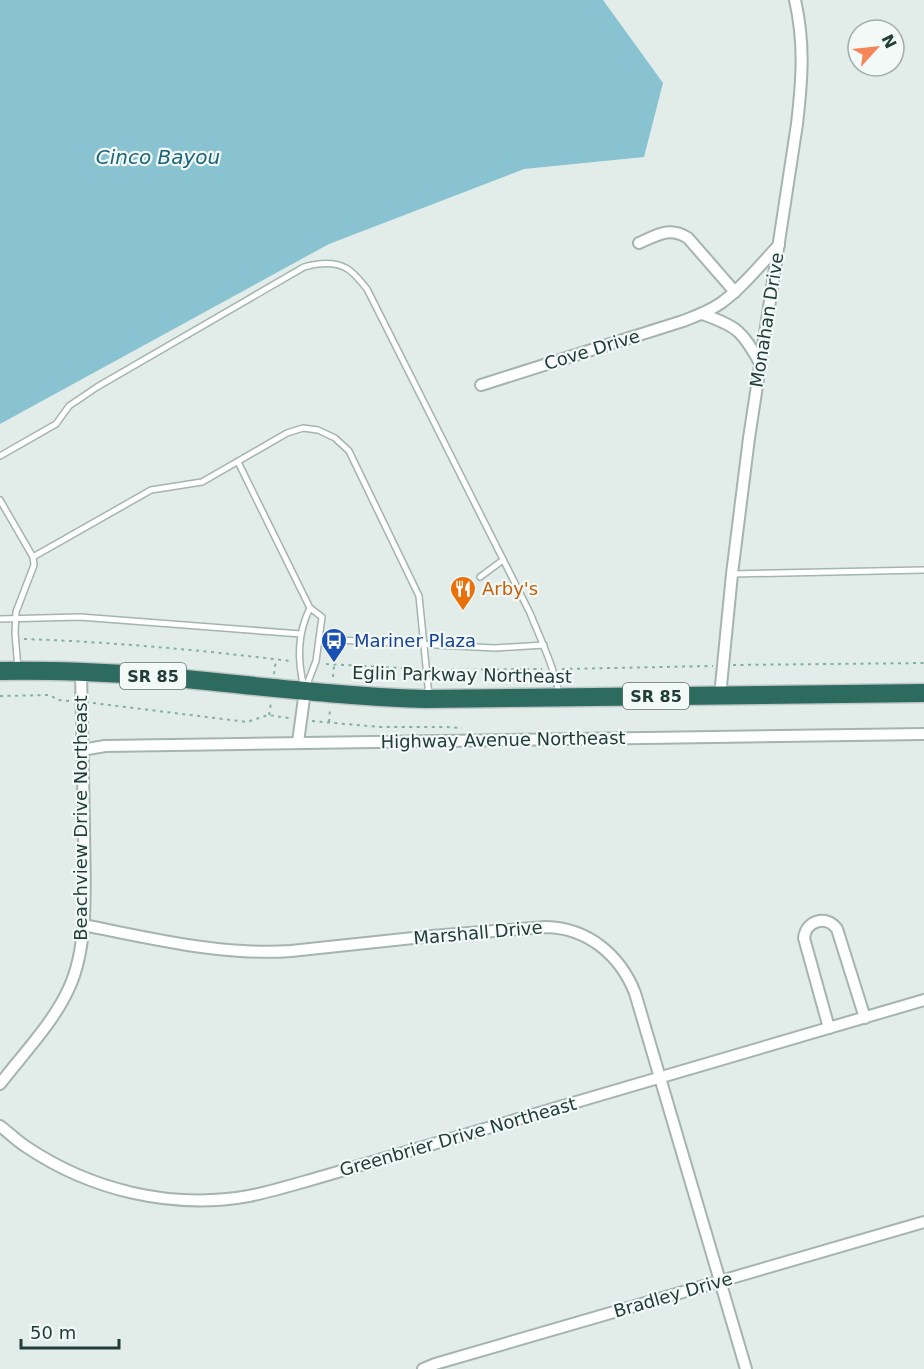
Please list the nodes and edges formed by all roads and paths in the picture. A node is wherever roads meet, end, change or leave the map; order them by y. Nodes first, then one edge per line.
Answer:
1 (795, 0) edge
2 (639, 243) dead end
3 (779, 245) junction
4 (735, 292) junction
5 (702, 314) junction
6 (760, 363) junction
7 (481, 386) dead end
8 (0, 456) edge
9 (238, 462) junction
10 (0, 500) edge
11 (33, 557) junction
12 (503, 560) junction
13 (924, 570) edge
14 (732, 574) junction
15 (480, 577) dead end
16 (310, 608) junction
17 (0, 619) edge
18 (16, 619) junction
19 (301, 634) junction
20 (16, 639) junction
21 (319, 639) junction
22 (424, 643) junction
23 (544, 645) junction
24 (300, 662) junction
25 (315, 663) junction
26 (924, 663) edge
27 (723, 665) junction
28 (553, 669) junction
29 (426, 670) junction
30 (9, 671) edge
31 (81, 672) junction
32 (305, 691) junction
33 (924, 693) edge
34 (0, 696) edge
35 (720, 696) junction
36 (560, 698) junction
37 (429, 699) junction
38 (82, 702) junction
39 (301, 720) junction
40 (469, 728) dead end
41 (924, 734) edge
42 (298, 742) junction
43 (82, 750) junction
44 (82, 925) junction
45 (924, 1000) edge
46 (865, 1018) junction
47 (829, 1028) junction
48 (661, 1077) junction
49 (0, 1084) edge
50 (0, 1126) edge
51 (924, 1222) edge
52 (721, 1281) junction
53 (423, 1369) edge
54 (746, 1369) edge

1 - 3 street, Monahan Drive
2 - 4 street
3 - 4 street, Cove Drive
3 - 6 street, Monahan Drive
4 - 5 street, Cove Drive
5 - 6 street
5 - 7 street, Cove Drive
6 - 14 street, Monahan Drive
8 - 12 lane
9 - 11 lane
9 - 16 lane
9 - 22 lane
10 - 11 lane
11 - 18 lane
12 - 15 lane
12 - 23 lane
13 - 14 lane
14 - 27 street, Monahan Drive
16 - 19 lane
16 - 21 lane
17 - 18 lane
18 - 19 lane
18 - 20 lane
19 - 24 lane
20 - 24 path
20 - 30 lane
21 - 22 lane
21 - 25 lane
22 - 23 lane
22 - 29 lane
23 - 28 lane
24 - 32 lane
25 - 29 path
25 - 32 lane
26 - 27 path
27 - 28 path
27 - 35 street, Monahan Drive
28 - 29 path
28 - 36 lane
29 - 37 lane
30 - 31 highway, Eglin Parkway Northeast / SR 85
31 - 32 highway, Eglin Parkway Northeast / SR 85
31 - 38 street, Beachview Drive Northeast
32 - 37 highway, Eglin Parkway Northeast / SR 85
32 - 39 street
33 - 35 highway, Eglin Parkway Northeast / SR 85
34 - 38 path
35 - 36 highway, Eglin Parkway Northeast / SR 85
36 - 37 highway, Eglin Parkway Northeast / SR 85
38 - 39 path
38 - 43 street, Beachview Drive Northeast
39 - 40 path
39 - 42 street
41 - 42 street, Highway Avenue Northeast
42 - 43 street, Highway Avenue Northeast
43 - 44 street, Beachview Drive Northeast
44 - 48 street, Marshall Drive
44 - 49 street, Beachview Drive Northeast
45 - 46 street, Greenbrier Drive Northeast
46 - 47 street, Greenbrier Drive Northeast
46 - 47 street
47 - 48 street, Greenbrier Drive Northeast
48 - 50 street, Greenbrier Drive Northeast
48 - 52 street, Marshall Drive
51 - 52 street, Bradley Drive
52 - 53 street, Bradley Drive
52 - 54 street, Marshall Drive

